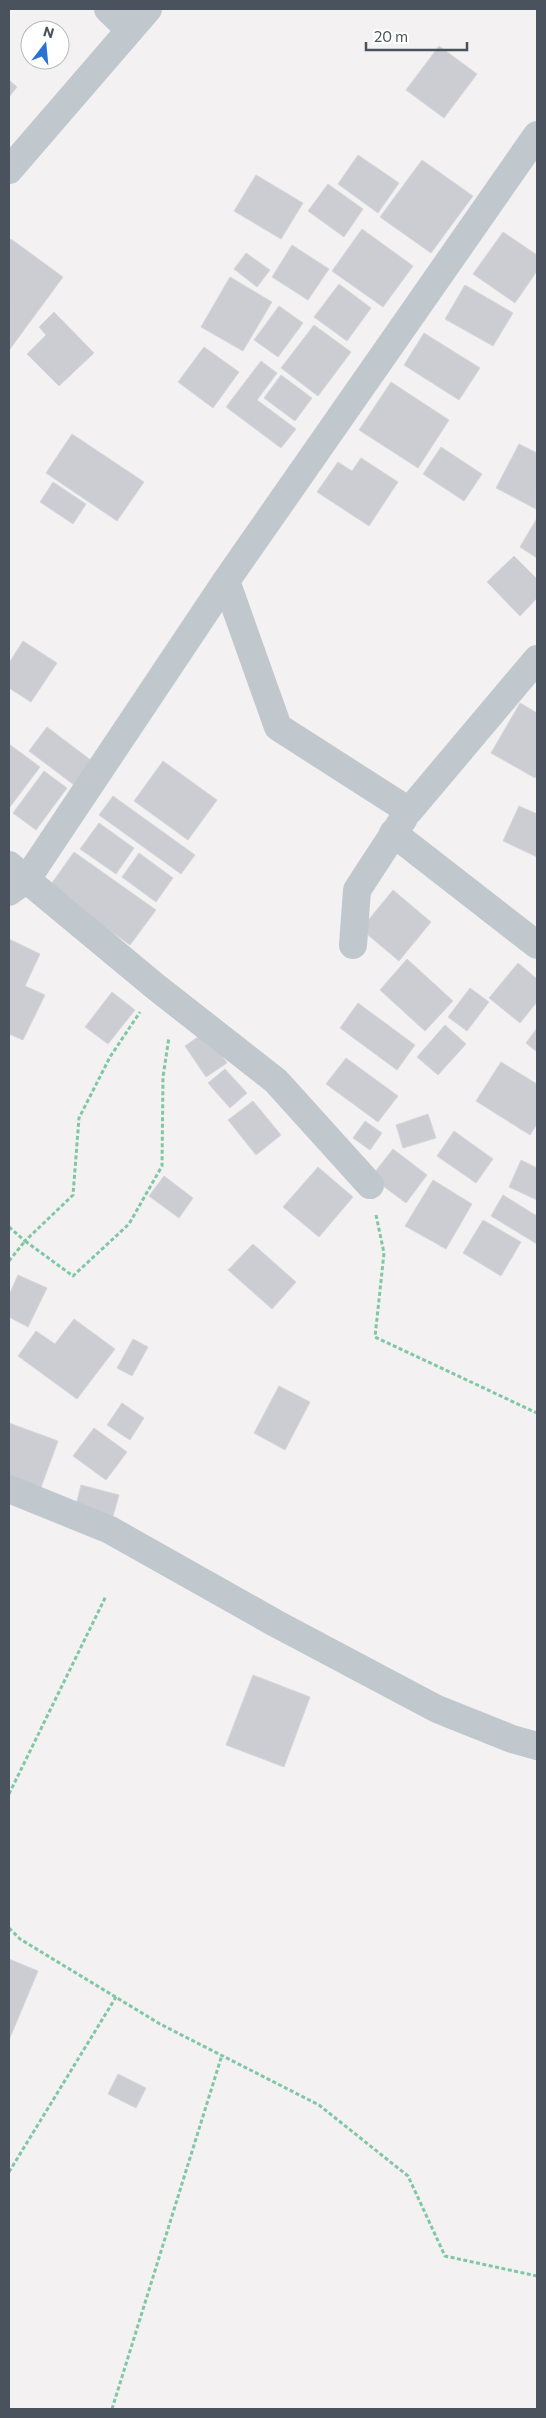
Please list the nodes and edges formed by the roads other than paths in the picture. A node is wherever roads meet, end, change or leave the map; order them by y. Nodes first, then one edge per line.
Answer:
1 (108, 9) edge
2 (148, 9) edge
3 (130, 30) junction
4 (537, 135) edge
5 (9, 170) edge
6 (226, 581) junction
7 (537, 659) edge
8 (409, 811) junction
9 (393, 833) junction
10 (15, 879) edge
11 (353, 945) dead end
12 (537, 945) edge
13 (370, 1185) road end
14 (9, 1489) edge
15 (537, 1746) edge

1 - 3 street
2 - 3 street
3 - 5 street
4 - 6 street
6 - 8 street
6 - 10 street
7 - 8 street
8 - 9 street
9 - 11 street
9 - 12 street
10 - 13 street
14 - 15 street

